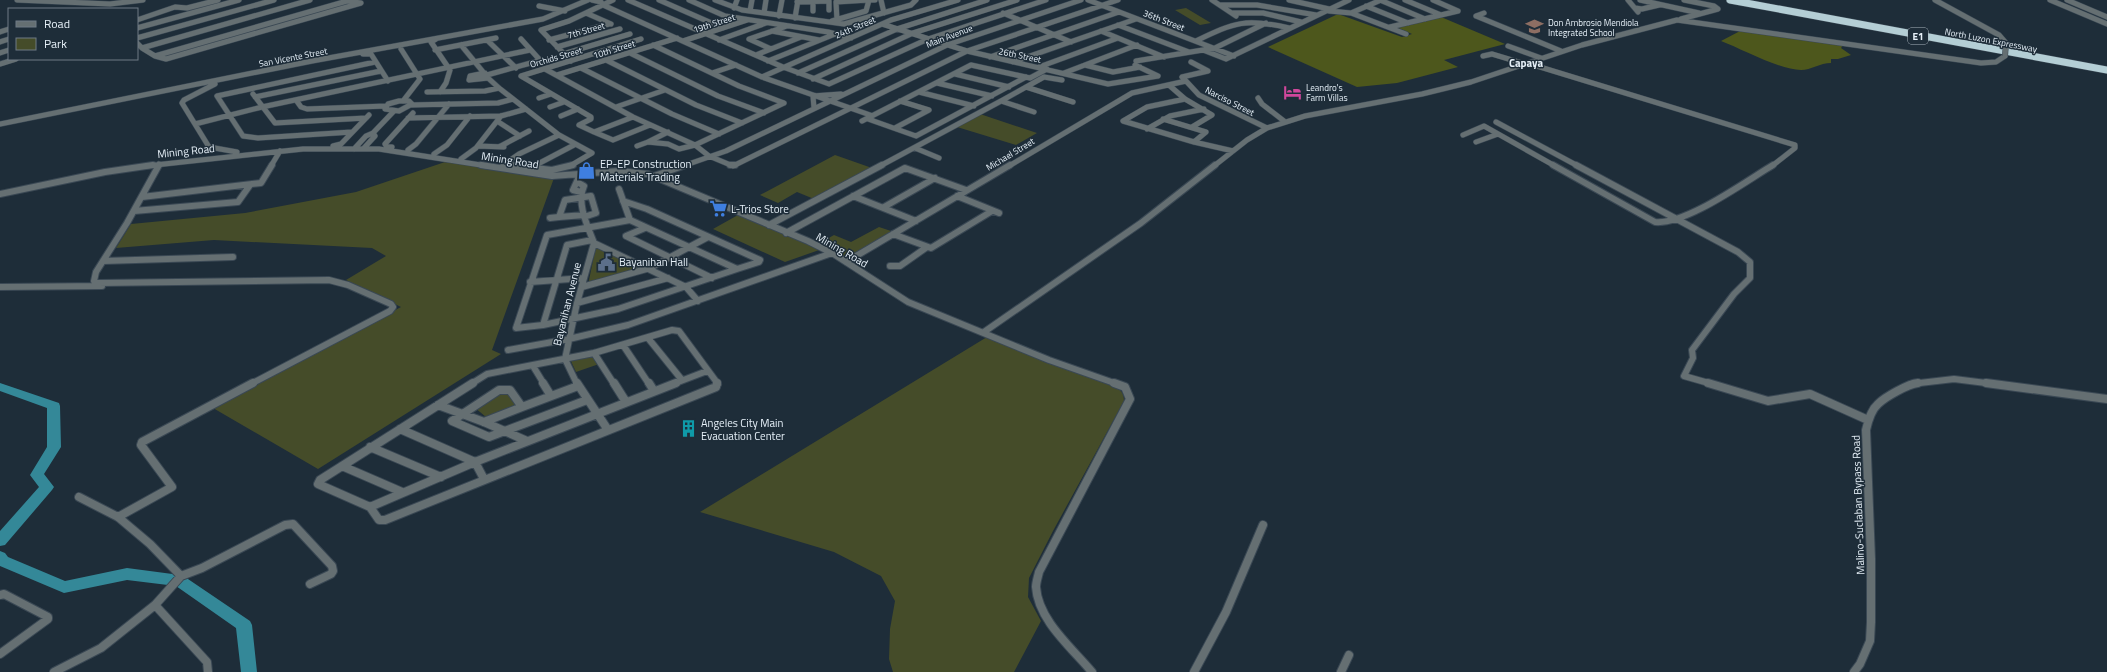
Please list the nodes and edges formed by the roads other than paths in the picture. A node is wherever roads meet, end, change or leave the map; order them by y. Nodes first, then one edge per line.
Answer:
1 (17, 0) edge
2 (25, 0) edge
3 (143, 0) edge
4 (218, 0) edge
5 (240, 0) edge
6 (274, 0) edge
7 (310, 0) edge
8 (614, 0) edge
9 (628, 0) edge
10 (659, 0) edge
11 (688, 0) edge
12 (736, 0) edge
13 (752, 0) edge
14 (766, 0) edge
15 (782, 0) edge
16 (869, 0) edge
17 (875, 0) edge
18 (881, 0) edge
19 (916, 0) edge
20 (958, 0) edge
21 (972, 0) edge
22 (987, 0) edge
23 (1017, 0) edge
24 (1046, 0) edge
25 (1081, 0) edge
26 (1088, 0) edge
27 (1118, 0) edge
28 (1212, 0) edge
29 (1289, 0) edge
30 (1349, 0) edge
31 (1380, 0) edge
32 (1405, 0) edge
33 (1433, 0) edge
34 (1628, 0) edge
35 (1640, 0) edge
36 (1684, 0) edge
37 (1730, 0) edge
38 (1751, 0) edge
39 (1934, 0) edge
40 (2050, 0) edge
41 (2067, 0) edge
42 (586, 1) edge
43 (718, 1) edge
44 (797, 1) edge
45 (851, 1) junction
46 (593, 2) edge
47 (813, 2) junction
48 (978, 3) junction
49 (601, 5) junction
50 (1220, 5) junction
51 (1662, 5) junction
52 (539, 6) dead end
53 (1102, 6) junction
54 (1366, 6) junction
55 (734, 8) junction
56 (991, 8) junction
57 (1635, 8) junction
58 (829, 10) dead end
59 (1328, 10) junction
60 (565, 11) junction
61 (750, 11) junction
62 (813, 11) dead end
63 (1119, 12) junction
64 (1351, 12) junction
65 (586, 13) junction
66 (764, 13) junction
67 (884, 13) junction
68 (1232, 13) junction
69 (1484, 13) dead end
70 (1640, 13) dead end
71 (1004, 14) junction
72 (1699, 14) junction
73 (852, 15) junction
74 (1441, 15) junction
75 (779, 16) junction
76 (1316, 16) junction
77 (2107, 17) edge
78 (795, 18) junction
79 (1136, 19) junction
80 (1425, 19) junction
81 (138, 20) edge
82 (749, 20) junction
83 (837, 20) junction
84 (1020, 20) junction
85 (1243, 20) junction
86 (1677, 20) junction
87 (768, 22) junction
88 (828, 22) junction
89 (1266, 22) junction
90 (1301, 22) junction
91 (1408, 23) junction
92 (609, 24) junction
93 (882, 24) junction
94 (2107, 24) edge
95 (1118, 25) junction
96 (788, 26) junction
97 (1037, 27) junction
98 (1390, 27) junction
99 (138, 28) edge
100 (723, 28) junction
101 (1289, 28) junction
102 (620, 29) junction
103 (897, 29) junction
104 (488, 30) dead end
105 (771, 31) junction
106 (1101, 31) junction
107 (630, 34) junction
108 (705, 34) junction
109 (836, 34) junction
110 (913, 34) junction
111 (1053, 34) junction
112 (1406, 34) dead end
113 (801, 36) junction
114 (138, 38) edge
115 (496, 38) dead end
116 (677, 38) junction
117 (851, 38) junction
118 (1118, 38) junction
119 (928, 39) junction
120 (487, 40) junction
121 (521, 40) dead end
122 (549, 40) junction
123 (639, 40) junction
124 (719, 40) junction
125 (820, 40) junction
126 (683, 41) junction
127 (1196, 41) junction
128 (1071, 42) junction
129 (138, 44) edge
130 (462, 44) junction
131 (653, 45) junction
132 (946, 45) junction
133 (1137, 46) junction
134 (1508, 46) dead end
135 (557, 47) junction
136 (648, 47) junction
137 (142, 48) junction
138 (1215, 48) junction
139 (401, 49) dead end
140 (771, 49) junction
141 (435, 50) junction
142 (530, 50) junction
143 (1203, 50) junction
144 (967, 51) junction
145 (1561, 51) junction
146 (1189, 52) junction
147 (630, 53) junction
148 (1155, 53) junction
149 (563, 54) junction
150 (503, 55) junction
151 (756, 55) junction
152 (155, 56) junction
153 (1234, 56) junction
154 (1483, 56) dead end
155 (989, 57) junction
156 (1164, 57) junction
157 (1541, 58) junction
158 (13, 60) edge
159 (606, 60) junction
160 (476, 61) junction
161 (571, 61) junction
162 (768, 61) junction
163 (375, 62) junction
164 (1013, 62) junction
165 (1134, 62) junction
166 (1191, 62) dead end
167 (0, 64) edge
168 (736, 64) junction
169 (1526, 64) junction
170 (1084, 65) junction
171 (2107, 66) edge
172 (450, 67) junction
173 (783, 67) junction
174 (1038, 67) junction
175 (1140, 67) junction
176 (516, 68) junction
177 (581, 68) junction
178 (545, 69) junction
179 (1047, 69) junction
180 (2107, 70) edge
181 (382, 71) junction
182 (1108, 71) junction
183 (712, 73) junction
184 (798, 73) junction
185 (1064, 73) junction
186 (418, 74) junction
187 (955, 74) junction
188 (557, 75) junction
189 (487, 76) junction
190 (762, 77) junction
191 (1026, 77) junction
192 (813, 78) junction
193 (388, 80) junction
194 (1062, 80) dead end
195 (937, 83) junction
196 (1188, 83) junction
197 (1170, 86) junction
198 (1009, 87) junction
199 (1026, 87) junction
200 (498, 88) junction
201 (665, 90) junction
202 (428, 92) dead end
203 (440, 92) junction
204 (919, 92) junction
205 (845, 93) junction
206 (551, 94) junction
207 (813, 96) junction
208 (992, 96) junction
209 (539, 98) dead end
210 (642, 98) junction
211 (1185, 98) junction
212 (1258, 98) dead end
213 (513, 99) junction
214 (296, 100) junction
215 (403, 101) junction
216 (828, 101) junction
217 (1001, 101) junction
218 (564, 102) junction
219 (900, 102) junction
220 (1073, 102) dead end
221 (449, 104) junction
222 (386, 106) junction
223 (411, 106) junction
224 (974, 106) junction
225 (262, 107) junction
226 (347, 107) junction
227 (550, 107) dead end
228 (616, 107) junction
229 (814, 108) junction
230 (526, 109) junction
231 (852, 109) junction
232 (1204, 109) junction
233 (578, 110) junction
234 (394, 111) junction
235 (1034, 112) dead end
236 (413, 113) dead end
237 (764, 113) junction
238 (229, 116) junction
239 (470, 116) junction
240 (561, 116) dead end
241 (438, 117) junction
242 (633, 117) junction
243 (870, 117) junction
244 (408, 118) junction
245 (499, 118) junction
246 (1164, 119) junction
247 (335, 120) junction
248 (862, 122) dead end
249 (1284, 122) junction
250 (742, 123) junction
251 (0, 124) edge
252 (195, 124) junction
253 (650, 125) junction
254 (1484, 126) junction
255 (1192, 127) junction
256 (895, 128) junction
257 (1267, 128) junction
258 (1147, 129) junction
259 (529, 131) dead end
260 (352, 132) junction
261 (594, 132) junction
262 (668, 132) junction
263 (373, 133) junction
264 (719, 134) junction
265 (1498, 134) junction
266 (558, 135) junction
267 (1463, 135) dead end
268 (520, 136) junction
269 (916, 136) junction
270 (922, 138) dead end
271 (360, 142) junction
272 (369, 142) junction
273 (648, 142) junction
274 (1194, 142) junction
275 (1476, 142) dead end
276 (574, 145) junction
277 (695, 145) junction
278 (478, 146) junction
279 (637, 146) dead end
280 (354, 148) junction
281 (364, 148) junction
282 (915, 148) junction
283 (408, 150) junction
284 (280, 151) junction
285 (1234, 151) junction
286 (434, 154) junction
287 (709, 156) junction
288 (939, 158) dead end
289 (461, 159) junction
290 (159, 164) junction
291 (503, 164) junction
292 (530, 168) junction
293 (578, 175) junction
294 (657, 177) junction
295 (935, 178) junction
296 (250, 185) junction
297 (619, 189) dead end
298 (966, 190) junction
299 (0, 194) edge
300 (581, 195) junction
301 (853, 196) junction
302 (957, 196) junction
303 (142, 197) junction
304 (622, 201) junction
305 (884, 207) junction
306 (134, 211) junction
307 (992, 211) junction
308 (999, 213) dead end
309 (584, 216) junction
310 (559, 217) junction
311 (550, 218) dead end
312 (630, 220) junction
313 (1677, 220) junction
314 (916, 221) junction
315 (769, 225) junction
316 (645, 228) junction
317 (588, 229) junction
318 (786, 233) junction
319 (893, 234) junction
320 (708, 237) junction
321 (593, 242) junction
322 (689, 247) junction
323 (927, 248) junction
324 (832, 253) junction
325 (233, 257) dead end
326 (671, 257) junction
327 (103, 261) junction
328 (846, 262) junction
329 (890, 266) dead end
330 (650, 268) junction
331 (737, 269) junction
332 (584, 278) junction
333 (668, 278) junction
334 (712, 278) junction
335 (556, 280) junction
336 (94, 281) junction
337 (530, 282) junction
338 (189, 286) dead end
339 (0, 287) edge
340 (84, 287) junction
341 (582, 287) junction
342 (686, 287) junction
343 (698, 301) junction
344 (577, 303) junction
345 (573, 319) junction
346 (543, 325) junction
347 (984, 332) junction
348 (648, 338) junction
349 (569, 339) junction
350 (623, 345) junction
351 (508, 350) dead end
352 (594, 354) junction
353 (565, 360) junction
354 (532, 366) junction
355 (707, 371) junction
356 (682, 380) junction
357 (578, 386) junction
358 (654, 391) junction
359 (551, 396) junction
360 (2107, 399) edge
361 (587, 400) junction
362 (626, 402) junction
363 (438, 405) junction
364 (522, 407) junction
365 (598, 413) junction
366 (462, 414) junction
367 (1868, 420) junction
368 (484, 422) junction
369 (400, 429) junction
370 (608, 430) junction
371 (505, 431) junction
372 (527, 441) junction
373 (370, 447) junction
374 (475, 462) junction
375 (342, 466) junction
376 (441, 477) junction
377 (484, 479) junction
378 (402, 492) junction
379 (80, 497) dead end
380 (370, 507) junction
381 (118, 517) junction
382 (1263, 525) dead end
383 (177, 580) junction
384 (310, 584) dead end
385 (0, 595) edge
386 (155, 605) junction
387 (0, 654) edge
388 (1349, 655) dead end
389 (54, 672) edge
390 (208, 672) edge
391 (1092, 672) edge
392 (1194, 672) edge
393 (1341, 672) edge
394 (1854, 672) edge

1 - 2 street
2 - 3 street
4 - 81 street
5 - 99 street
6 - 114 street
7 - 137 street
8 - 49 street
9 - 108 street
10 - 100 street
11 - 82 street
12 - 55 street
13 - 61 street
14 - 66 street
15 - 75 street
16 - 17 street
16 - 45 street
16 - 73 street
18 - 67 street
19 - 67 street
20 - 93 street, 24th Street
21 - 48 street
22 - 48 street
23 - 56 street
24 - 71 street
25 - 84 street, Main Avenue
26 - 53 street, 36th Street
27 - 53 street
28 - 50 street
29 - 59 street
30 - 59 street
31 - 54 street
31 - 80 street
32 - 74 street
33 - 74 street
34 - 57 street
35 - 51 street
36 - 72 street
37 - 180 highway, North Luzon Expressway / E1
38 - 171 highway, North Luzon Expressway / E1
39 - 86 street, bridge
40 - 94 street
41 - 77 street
42 - 46 street
42 - 60 street, San Vicente Street
43 - 55 street
44 - 47 street
44 - 78 street
45 - 73 street
45 - 83 street
46 - 49 street
47 - 58 street
47 - 62 street
48 - 56 street
48 - 103 street
49 - 65 street
49 - 116 street
50 - 68 street
50 - 76 street
51 - 57 street
51 - 72 street
52 - 60 street
53 - 63 street, 36th Street
53 - 97 street
54 - 64 street
54 - 91 street
55 - 61 street
56 - 71 street
56 - 110 street
57 - 70 street
59 - 64 street
59 - 76 street
60 - 251 street, San Vicente Street
61 - 66 street
63 - 79 street, 36th Street
63 - 111 street
64 - 98 street
65 - 92 street
65 - 122 street
66 - 75 street
67 - 88 street
68 - 85 street
68 - 90 street
69 - 145 street
71 - 84 street
71 - 119 street
72 - 86 street
73 - 83 street
74 - 80 street
75 - 78 street
76 - 90 street
78 - 88 street
79 - 95 street
79 - 127 street, 36th Street
80 - 91 street
82 - 87 street
82 - 100 street, 19th Street
83 - 88 street
84 - 97 street
84 - 132 street, Main Avenue
85 - 89 street
85 - 127 street
86 - 145 street
87 - 96 street
87 - 124 street
89 - 101 street
89 - 138 street
90 - 101 street
91 - 98 street
92 - 102 street
92 - 122 street
93 - 103 street, 26th Street
93 - 117 street, 24th Street
95 - 106 street
95 - 146 street
96 - 105 street
96 - 109 street
97 - 111 street
97 - 144 street
98 - 112 street
100 - 108 street, 19th Street
101 - 153 street
102 - 107 street
102 - 135 street, 7th Street
103 - 110 street, 26th Street
103 - 184 street
104 - 141 street
105 - 113 street
105 - 140 street
106 - 118 street
106 - 128 street
107 - 123 street
107 - 149 street
108 - 124 street
108 - 126 street, 19th Street
109 - 117 street
109 - 125 street
110 - 119 street, 26th Street
110 - 192 street
111 - 128 street
111 - 155 street
113 - 125 street
113 - 140 street
115 - 120 street
116 - 126 street
116 - 131 street, 10th Street
117 - 173 street, 24th Street
118 - 133 street
118 - 174 street
119 - 132 street, 26th Street
119 - 192 street
120 - 130 street
120 - 150 street
121 - 142 street
122 - 135 street
123 - 136 street
123 - 161 street, Orchids Street
124 - 151 street
125 - 162 street
126 - 168 street
127 - 138 street, 36th Street
128 - 164 street
129 - 137 street
130 - 141 street
130 - 160 street
131 - 136 street, 10th Street
131 - 183 street
132 - 144 street, 26th Street
132 - 205 street, Main Avenue
133 - 148 street
133 - 170 street
134 - 157 street
135 - 149 street
136 - 147 street, 10th Street
137 - 152 street
138 - 143 street
138 - 153 street, 36th Street
139 - 186 street
140 - 151 street
141 - 172 street
142 - 150 street
142 - 176 street
143 - 146 street
143 - 153 street
144 - 155 street, 26th Street
144 - 231 street
145 - 157 street
146 - 156 street
147 - 159 street, 10th Street
147 - 237 street
148 - 156 street
148 - 165 street
149 - 161 street
150 - 160 street
150 - 176 street
151 - 162 street
152 - 152 street
154 - 169 street
155 - 164 street, 26th Street
156 - 165 street
157 - 169 street
158 - 167 street
159 - 177 street, 10th Street
159 - 201 street
160 - 172 street
160 - 189 street
161 - 178 street, Orchids Street
162 - 173 street
163 - 181 street
163 - 238 street
163 - 252 street
164 - 174 street, 26th Street
165 - 175 street
165 - 182 street
166 - 196 street, Michael Street
168 - 183 street
168 - 190 street
169 - 249 street
169 - 313 street
170 - 182 street
170 - 185 street
172 - 186 street
172 - 203 street
173 - 184 street
173 - 190 street, 24th Street
174 - 179 street, 26th Street
175 - 182 street
175 - 185 street, 26th Street
176 - 189 street
177 - 188 street, 10th Street
177 - 210 street
178 - 188 street
178 - 206 street, Orchids Street
179 - 185 street, 26th Street
179 - 191 street
181 - 193 street
181 - 225 street
183 - 237 street
184 - 192 street
186 - 193 street
186 - 215 street
187 - 191 street
187 - 195 street
187 - 198 street
188 - 228 street
189 - 200 street
190 - 207 street
191 - 198 street
193 - 214 street
194 - 199 street
195 - 204 street
195 - 208 street
196 - 197 street, Michael Street
196 - 257 street, Narciso Street
197 - 211 street
197 - 298 street, Michael Street
198 - 208 street
199 - 217 street
199 - 220 street
200 - 203 street
200 - 213 street
201 - 210 street
201 - 250 street
202 - 203 street
204 - 219 street
204 - 224 street
205 - 207 street
205 - 216 street, Main Avenue
206 - 209 street
206 - 218 street
207 - 216 street
207 - 229 street
208 - 224 street
210 - 228 street
210 - 264 street
211 - 232 street
211 - 258 street
212 - 249 street
213 - 221 street
213 - 230 street
214 - 225 street
214 - 226 street
215 - 222 street
215 - 223 street
216 - 229 street, Main Avenue
216 - 231 street
217 - 235 street
217 - 282 street
218 - 227 street
218 - 233 street
219 - 243 street
219 - 256 street
221 - 223 street
221 - 241 street
222 - 226 street
222 - 234 street
223 - 234 street
224 - 269 street
225 - 238 street
225 - 247 street
226 - 247 street
228 - 242 street
229 - 287 street, Main Avenue
230 - 245 street
230 - 266 street
231 - 243 street
231 - 287 street
232 - 246 street
232 - 255 street
233 - 240 street
233 - 261 street
234 - 263 street
236 - 244 street
237 - 250 street
238 - 252 street
238 - 260 street
239 - 241 street
239 - 245 street
239 - 286 street
241 - 244 street
241 - 283 street
242 - 253 street
242 - 261 street
243 - 248 street
243 - 256 street
244 - 283 street
245 - 268 street
245 - 278 street
246 - 255 street
246 - 258 street
247 - 260 street
249 - 257 street
250 - 264 street
252 - 260 street
253 - 261 street
253 - 262 street
254 - 265 street
254 - 267 street
254 - 313 street
255 - 274 street
256 - 269 street
257 - 285 street
258 - 274 street
259 - 268 street
262 - 273 street
262 - 277 street
263 - 271 street
263 - 272 street
264 - 277 street
265 - 275 street
265 - 313 street
266 - 276 street
266 - 291 street
268 - 278 street
269 - 270 street
271 - 272 street
271 - 280 street
272 - 281 street
273 - 277 street
273 - 279 street
274 - 285 street
276 - 292 street
276 - 292 street
277 - 287 street
278 - 289 street
280 - 281 street, Mining Road
280 - 284 street, Mining Road
281 - 293 street, Mining Road
282 - 288 street
282 - 315 street
283 - 286 street
284 - 290 street, Mining Road
284 - 296 street
285 - 347 street
286 - 289 street
287 - 294 street, Main Avenue
289 - 291 street
290 - 299 street, Mining Road
290 - 303 street
291 - 292 street
293 - 294 street, Mining Road
293 - 300 street
294 - 315 street, Mining Road
295 - 298 street
295 - 301 street
295 - 305 street
296 - 303 street
296 - 306 street
297 - 304 street
298 - 302 street, Michael Street
300 - 309 street
300 - 309 street
300 - 310 street
301 - 305 street
301 - 318 street
302 - 307 street
302 - 314 street, Michael Street
303 - 306 street
304 - 312 street
304 - 320 street
305 - 314 street
306 - 327 street
307 - 308 street
307 - 323 street
309 - 310 street
309 - 317 street
310 - 311 street
312 - 316 street
312 - 317 street
313 - 367 street
314 - 319 street, Michael Street
315 - 318 street, Mining Road
316 - 322 street
316 - 326 street
317 - 321 street
317 - 337 street
318 - 324 street, Mining Road
319 - 323 street
319 - 328 street, Michael Street
320 - 322 street
320 - 331 street
321 - 330 street
321 - 332 street, Bayanihan Avenue
321 - 335 street
322 - 326 street
322 - 331 street
323 - 329 street
324 - 328 street, Mining Road
324 - 343 street
325 - 327 street
326 - 330 street
326 - 334 street
327 - 336 street
328 - 347 street, Mining Road
330 - 333 street
330 - 341 street
331 - 334 street
332 - 335 street
332 - 341 street, Bayanihan Avenue
333 - 342 street
333 - 344 street
334 - 342 street
335 - 337 street
335 - 346 street
336 - 340 street
336 - 381 street
337 - 346 street
338 - 340 street
339 - 340 street
341 - 344 street, Bayanihan Avenue
342 - 343 street
342 - 345 street
343 - 349 street
344 - 345 street, Bayanihan Avenue
345 - 346 street
345 - 349 street, Bayanihan Avenue
347 - 391 street, Mining Road
348 - 350 street
348 - 355 street
348 - 356 street
349 - 351 street
349 - 353 street, Bayanihan Avenue
350 - 352 street
350 - 358 street
352 - 353 street
352 - 362 street
353 - 354 street
353 - 357 street, Bayanihan Avenue
354 - 359 street
354 - 363 street
355 - 356 street
355 - 370 street
356 - 358 street
357 - 359 street
357 - 361 street, Bayanihan Avenue
358 - 362 street
359 - 364 street
360 - 367 street, Malino-Suclaban Bypass Road
361 - 365 street, Bayanihan Avenue
361 - 371 street
362 - 365 street
363 - 366 street
363 - 369 street
364 - 366 street
364 - 368 street
365 - 370 street, Bayanihan Avenue
365 - 372 street
366 - 368 street
366 - 371 street
367 - 394 street, Malino-Suclaban Bypass Road
368 - 371 street
369 - 373 street
369 - 374 street
370 - 377 street
371 - 372 street
372 - 374 street
373 - 375 street
373 - 376 street
374 - 376 street
374 - 377 street
375 - 378 street
375 - 380 street
376 - 378 street
377 - 380 street
378 - 380 street
379 - 381 street
381 - 383 street
382 - 392 street
383 - 384 street
383 - 386 street
385 - 387 street
386 - 389 street
386 - 390 street
388 - 393 street

